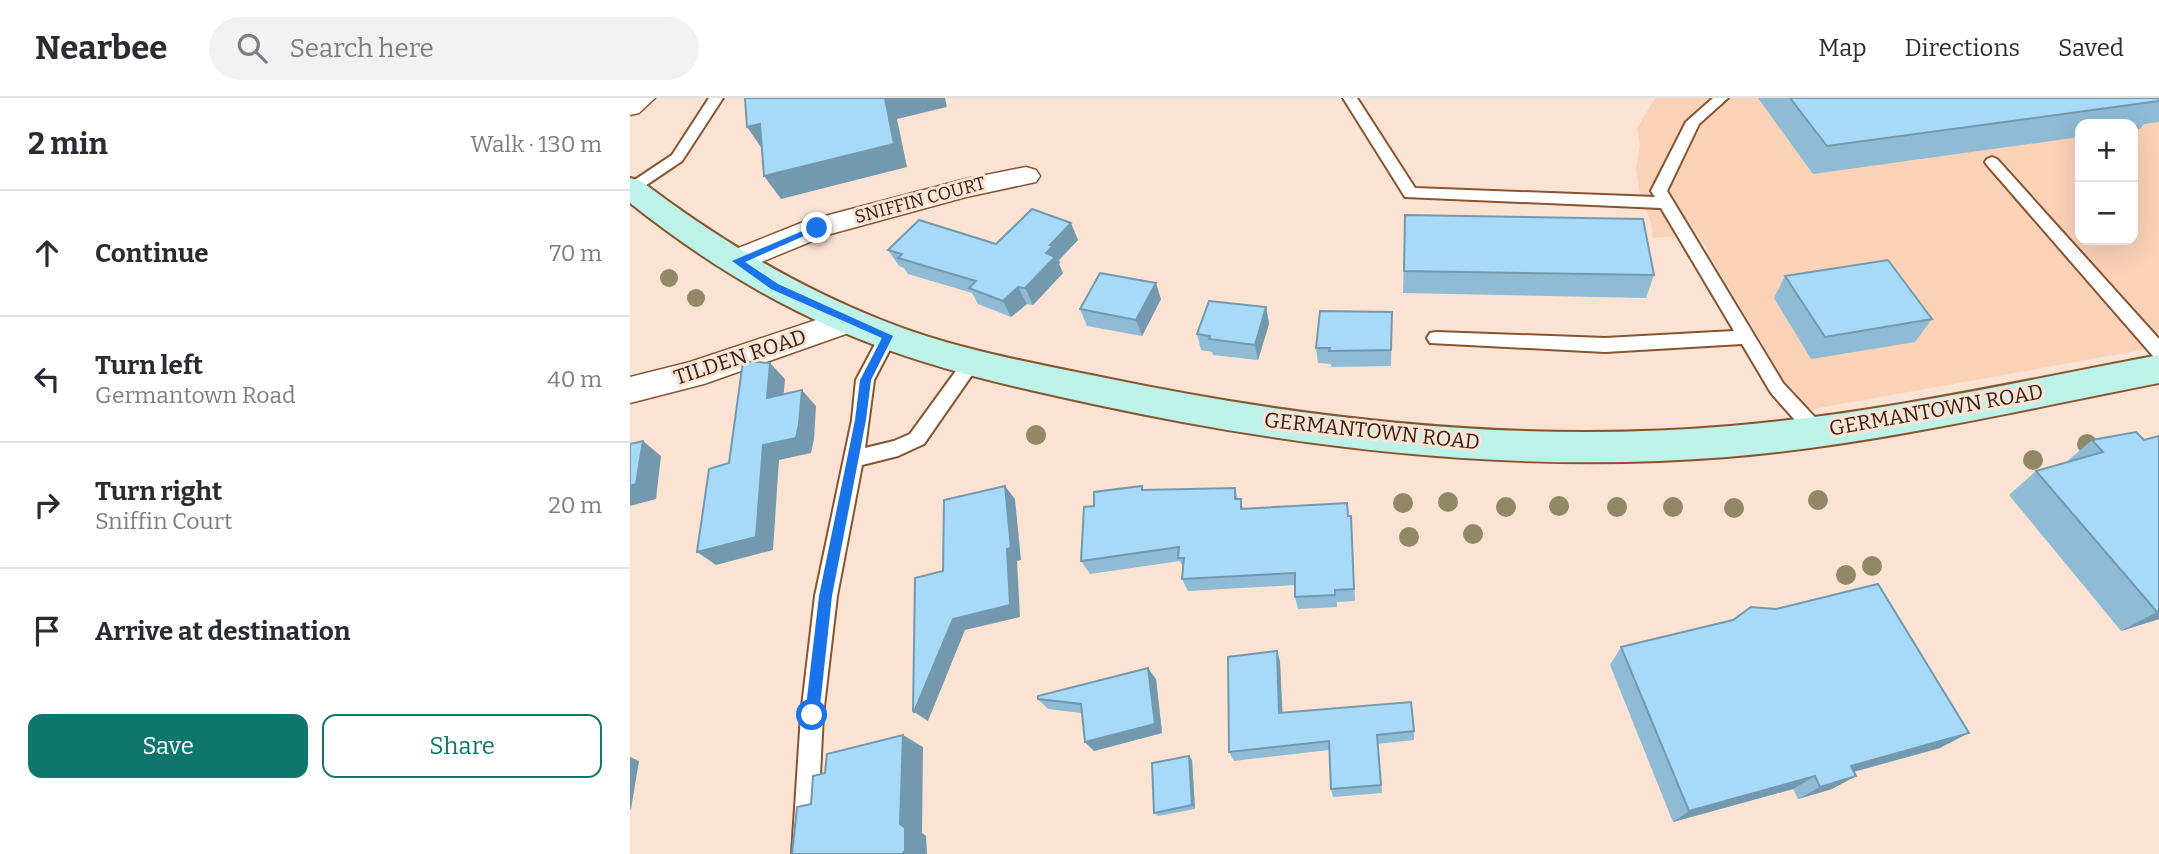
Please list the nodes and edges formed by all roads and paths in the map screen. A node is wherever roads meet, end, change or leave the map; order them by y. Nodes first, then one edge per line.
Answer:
1 (642, 98) edge
2 (716, 98) edge
3 (1350, 98) edge
4 (1721, 98) edge
5 (630, 107) edge
6 (1992, 163) dead end
7 (1026, 176) dead end
8 (631, 189) edge
9 (1667, 203) junction
10 (737, 261) junction
11 (849, 321) junction
12 (888, 336) junction
13 (1746, 337) junction
14 (1436, 338) dead end
15 (2159, 351) edge
16 (972, 362) junction
17 (2159, 369) edge
18 (630, 390) edge
19 (1816, 432) junction
20 (853, 459) junction
21 (804, 854) edge

1 - 5 street
2 - 8 lane
3 - 9 lane
4 - 9 lane
6 - 15 lane
7 - 10 street, SNIFFIN COURT
8 - 10 main road, GERMANTOWN ROAD
9 - 13 lane
10 - 11 main road, GERMANTOWN ROAD
11 - 12 main road, GERMANTOWN ROAD
11 - 18 street, TILDEN ROAD
12 - 16 main road, GERMANTOWN ROAD
12 - 20 lane
13 - 14 lane
13 - 19 lane
16 - 19 main road, GERMANTOWN ROAD
16 - 20 lane
17 - 19 main road, GERMANTOWN ROAD
20 - 21 lane

